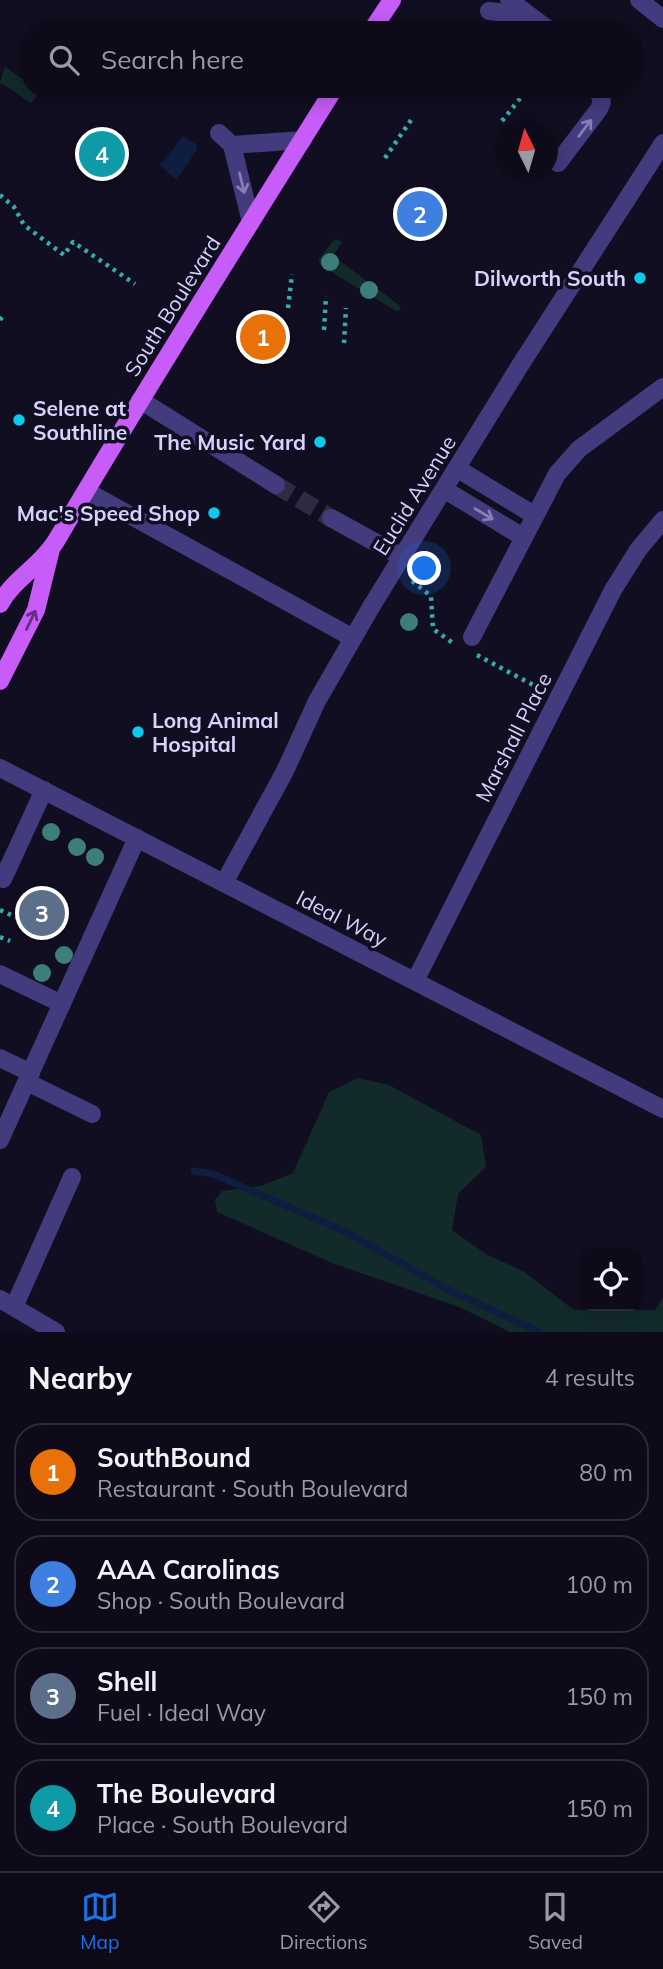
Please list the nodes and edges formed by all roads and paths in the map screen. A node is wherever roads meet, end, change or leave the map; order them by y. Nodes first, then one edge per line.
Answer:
1 (392, 0) edge
2 (509, 0) edge
3 (639, 0) edge
4 (489, 11) dead end
5 (663, 19) edge
6 (378, 21) edge
7 (510, 21) edge
8 (536, 21) edge
9 (329, 98) edge
10 (520, 98) edge
11 (601, 98) edge
12 (504, 119) edge
13 (411, 120) dead end
14 (303, 141) junction
15 (663, 143) edge
16 (385, 158) dead end
17 (558, 163) dead end
18 (0, 195) edge
19 (251, 222) junction
20 (292, 274) dead end
21 (135, 284) dead end
22 (326, 296) dead end
23 (288, 308) dead end
24 (346, 308) dead end
25 (324, 330) dead end
26 (344, 343) dead end
27 (663, 387) edge
28 (140, 400) junction
29 (458, 469) junction
30 (276, 485) tunnel mouth
31 (445, 490) junction
32 (86, 491) junction
33 (534, 515) junction
34 (331, 517) tunnel mouth
35 (663, 520) edge
36 (523, 537) junction
37 (51, 549) junction
38 (401, 557) junction
39 (0, 604) edge
40 (472, 637) dead end
41 (353, 638) junction
42 (0, 681) edge
43 (0, 768) edge
44 (44, 790) junction
45 (137, 838) junction
46 (4, 871) edge
47 (224, 883) junction
48 (0, 910) edge
49 (20, 919) dead end
50 (0, 937) edge
51 (10, 942) dead end
52 (0, 974) edge
53 (415, 981) junction
54 (62, 1003) junction
55 (0, 1058) edge
56 (29, 1077) junction
57 (663, 1109) edge
58 (92, 1115) dead end
59 (0, 1140) edge
60 (72, 1177) dead end
61 (7, 1303) edge
62 (56, 1332) edge

1 - 6 main road
2 - 8 street
3 - 5 street
4 - 7 street
9 - 14 main road, South Boulevard
10 - 12 path
17 -> 11 street
13 - 16 path
14 - 19 main road, South Boulevard
14 -> 19 street
15 - 29 street, Euclid Avenue
18 - 21 path
19 - 28 main road, South Boulevard
20 - 23 path
22 - 25 path
24 - 26 path
27 - 33 street
28 - 30 street
28 - 32 main road, South Boulevard
29 - 31 street, Euclid Avenue
29 - 33 street
31 -> 36 street
31 - 38 street, Euclid Avenue
32 - 37 main road, South Boulevard
32 - 41 street
33 - 36 street
34 - 38 street
35 - 53 street, Marshall Place
36 - 40 street
37 - 39 main road, South Boulevard
42 -> 37 main road, South Boulevard
38 - 41 street, Euclid Avenue
41 - 47 street, Euclid Avenue
43 - 44 street, Ideal Way
44 - 45 street, Ideal Way
44 - 46 street
45 - 47 street, Ideal Way
45 - 54 street
47 - 53 street, Ideal Way
48 - 49 path
50 - 51 path
52 - 54 street
53 - 57 street, Ideal Way
54 - 56 street
55 - 56 street
56 - 58 street
56 - 59 street
60 - 61 street
61 - 62 street

